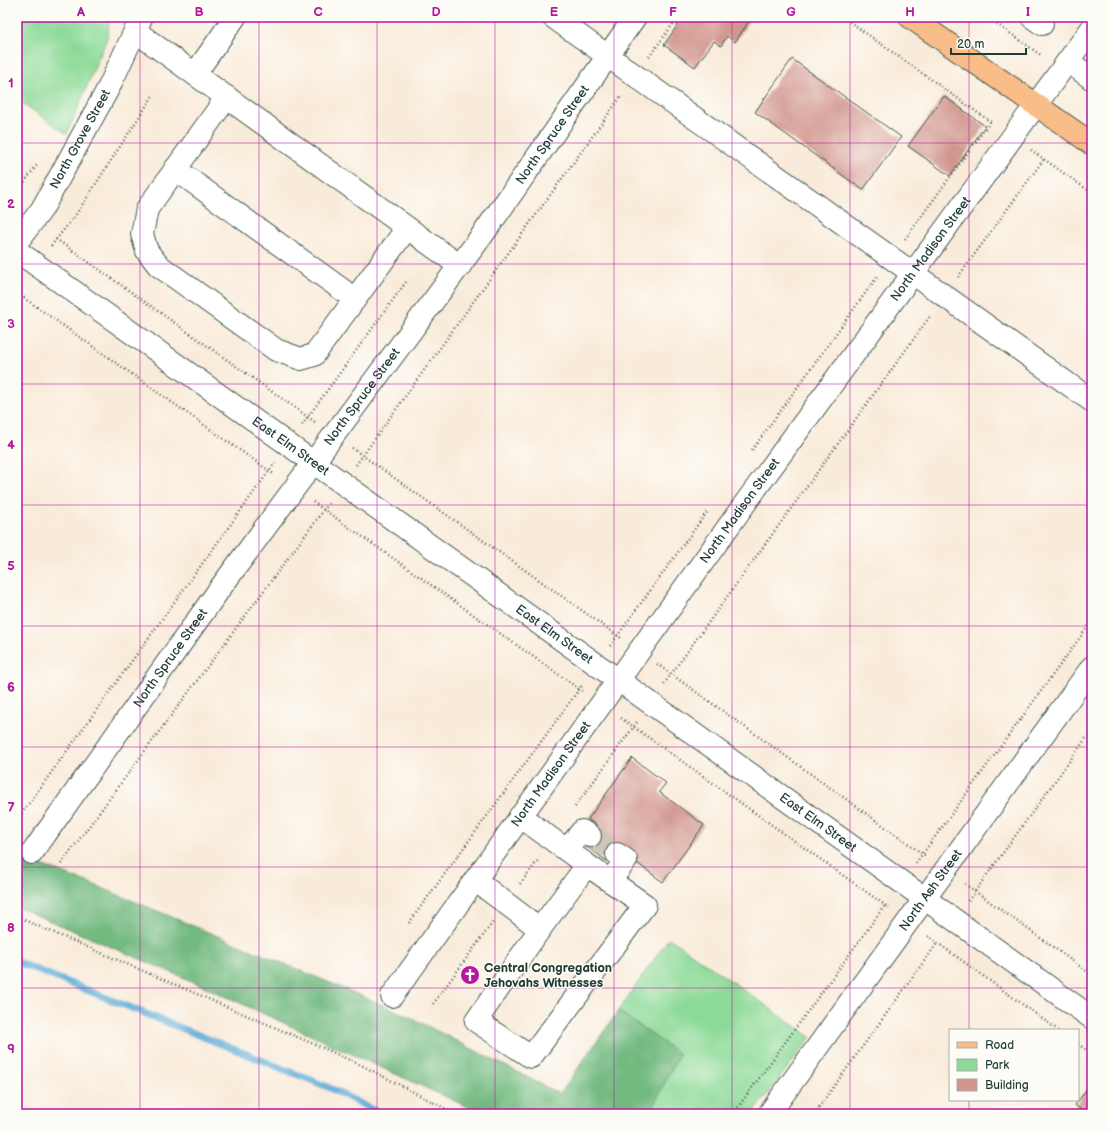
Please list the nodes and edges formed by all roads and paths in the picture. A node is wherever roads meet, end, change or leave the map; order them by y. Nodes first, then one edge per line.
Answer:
1 (235, 17) edge
2 (553, 17) edge
3 (636, 17) edge
4 (678, 17) edge
5 (843, 17) edge
6 (910, 17) edge
7 (987, 17) edge
8 (138, 22) edge
9 (1092, 28) edge
10 (608, 56) junction
11 (1064, 66) junction
12 (195, 74) junction
13 (636, 76) junction
14 (1092, 79) edge
15 (154, 94) dead end
16 (227, 97) junction
17 (1036, 106) junction
18 (1013, 138) junction
19 (1092, 144) edge
20 (1044, 159) junction
21 (175, 169) junction
22 (1092, 193) edge
23 (407, 228) junction
24 (56, 239) junction
25 (17, 242) edge
26 (17, 251) edge
27 (36, 264) junction
28 (460, 266) junction
29 (913, 273) junction
30 (406, 282) dead end
31 (17, 288) edge
32 (17, 293) edge
33 (945, 296) junction
34 (355, 299) junction
35 (1092, 401) edge
36 (308, 417) junction
37 (334, 435) junction
38 (288, 445) junction
39 (363, 456) junction
40 (313, 462) junction
41 (269, 471) junction
42 (343, 484) junction
43 (294, 488) junction
44 (324, 510) junction
45 (639, 651) junction
46 (1092, 667) edge
47 (672, 674) junction
48 (618, 680) junction
49 (651, 703) junction
50 (601, 704) junction
51 (633, 727) junction
52 (575, 808) dead end
53 (520, 816) junction
54 (17, 820) edge
55 (590, 836) tunnel mouth
56 (560, 845) junction
57 (32, 853) dead end
58 (617, 854) tunnel mouth
59 (61, 864) dead end
60 (587, 864) junction
61 (945, 870) junction
62 (475, 880) junction
63 (610, 881) junction
64 (925, 899) junction
65 (506, 904) junction
66 (17, 917) edge
67 (908, 922) junction
68 (540, 929) junction
69 (1092, 975) edge
70 (392, 996) dead end
71 (433, 1004) dead end
72 (1092, 1018) edge
73 (1057, 1029) edge
74 (1079, 1045) edge
75 (1092, 1054) edge
76 (456, 1114) edge
77 (769, 1114) edge

1 - 12 street
2 - 10 street
3 - 10 street, North Spruce Street
4 - 13 path
5 - 18 path
6 - 17 main road
7 - 11 path
8 - 12 street
8 - 25 street, North Grove Street
9 - 11 street, North Madison Street
10 - 13 street
10 - 28 street, North Spruce Street
11 - 14 street
11 - 17 street, North Madison Street
12 - 16 street
13 - 29 street
13 - 39 path
15 - 24 path
16 - 21 street
16 - 23 street
17 - 18 street, North Madison Street
17 - 19 main road
18 - 20 path
18 - 29 street, North Madison Street
20 - 22 path
20 - 33 path
21 - 34 street
21 - 34 street
23 - 28 street
23 - 34 street
24 - 27 path
24 - 36 path
26 - 27 street, East Elm Street
27 - 31 path
27 - 38 street, East Elm Street
28 - 37 street, North Spruce Street
29 - 33 street
29 - 45 street, North Madison Street
30 - 36 path
32 - 41 path
33 - 35 street
33 - 47 path
36 - 37 path
36 - 38 path
37 - 39 path
37 - 40 street, North Spruce Street
38 - 40 street, East Elm Street
38 - 41 path
39 - 42 path
39 - 45 path
40 - 42 street, East Elm Street
40 - 43 street, North Spruce Street
41 - 43 path
41 - 54 path
42 - 44 path
42 - 48 street, East Elm Street
43 - 44 path
43 - 57 street, North Spruce Street
44 - 50 path
44 - 59 path
45 - 47 path
45 - 48 street, North Madison Street
46 - 61 street, North Ash Street
47 - 49 path
47 - 61 path
48 - 49 street, East Elm Street
48 - 50 street, North Madison Street
49 - 51 path
49 - 64 street, East Elm Street
50 - 51 path
50 - 53 street, North Madison Street
51 - 52 path
51 - 67 path
53 - 56 street
53 - 62 street, North Madison Street
55 - 56 street
56 - 60 street
56 - 65 path
58 - 63 street
60 - 63 street
60 - 68 street
61 - 64 street, North Ash Street
61 - 69 path
62 - 65 street
62 - 70 street, North Madison Street
63 - 68 street
64 - 67 street, North Ash Street
64 - 72 street, East Elm Street
65 - 68 street
65 - 71 path
66 - 76 path
67 - 73 path
67 - 77 street, North Ash Street
74 - 75 path

